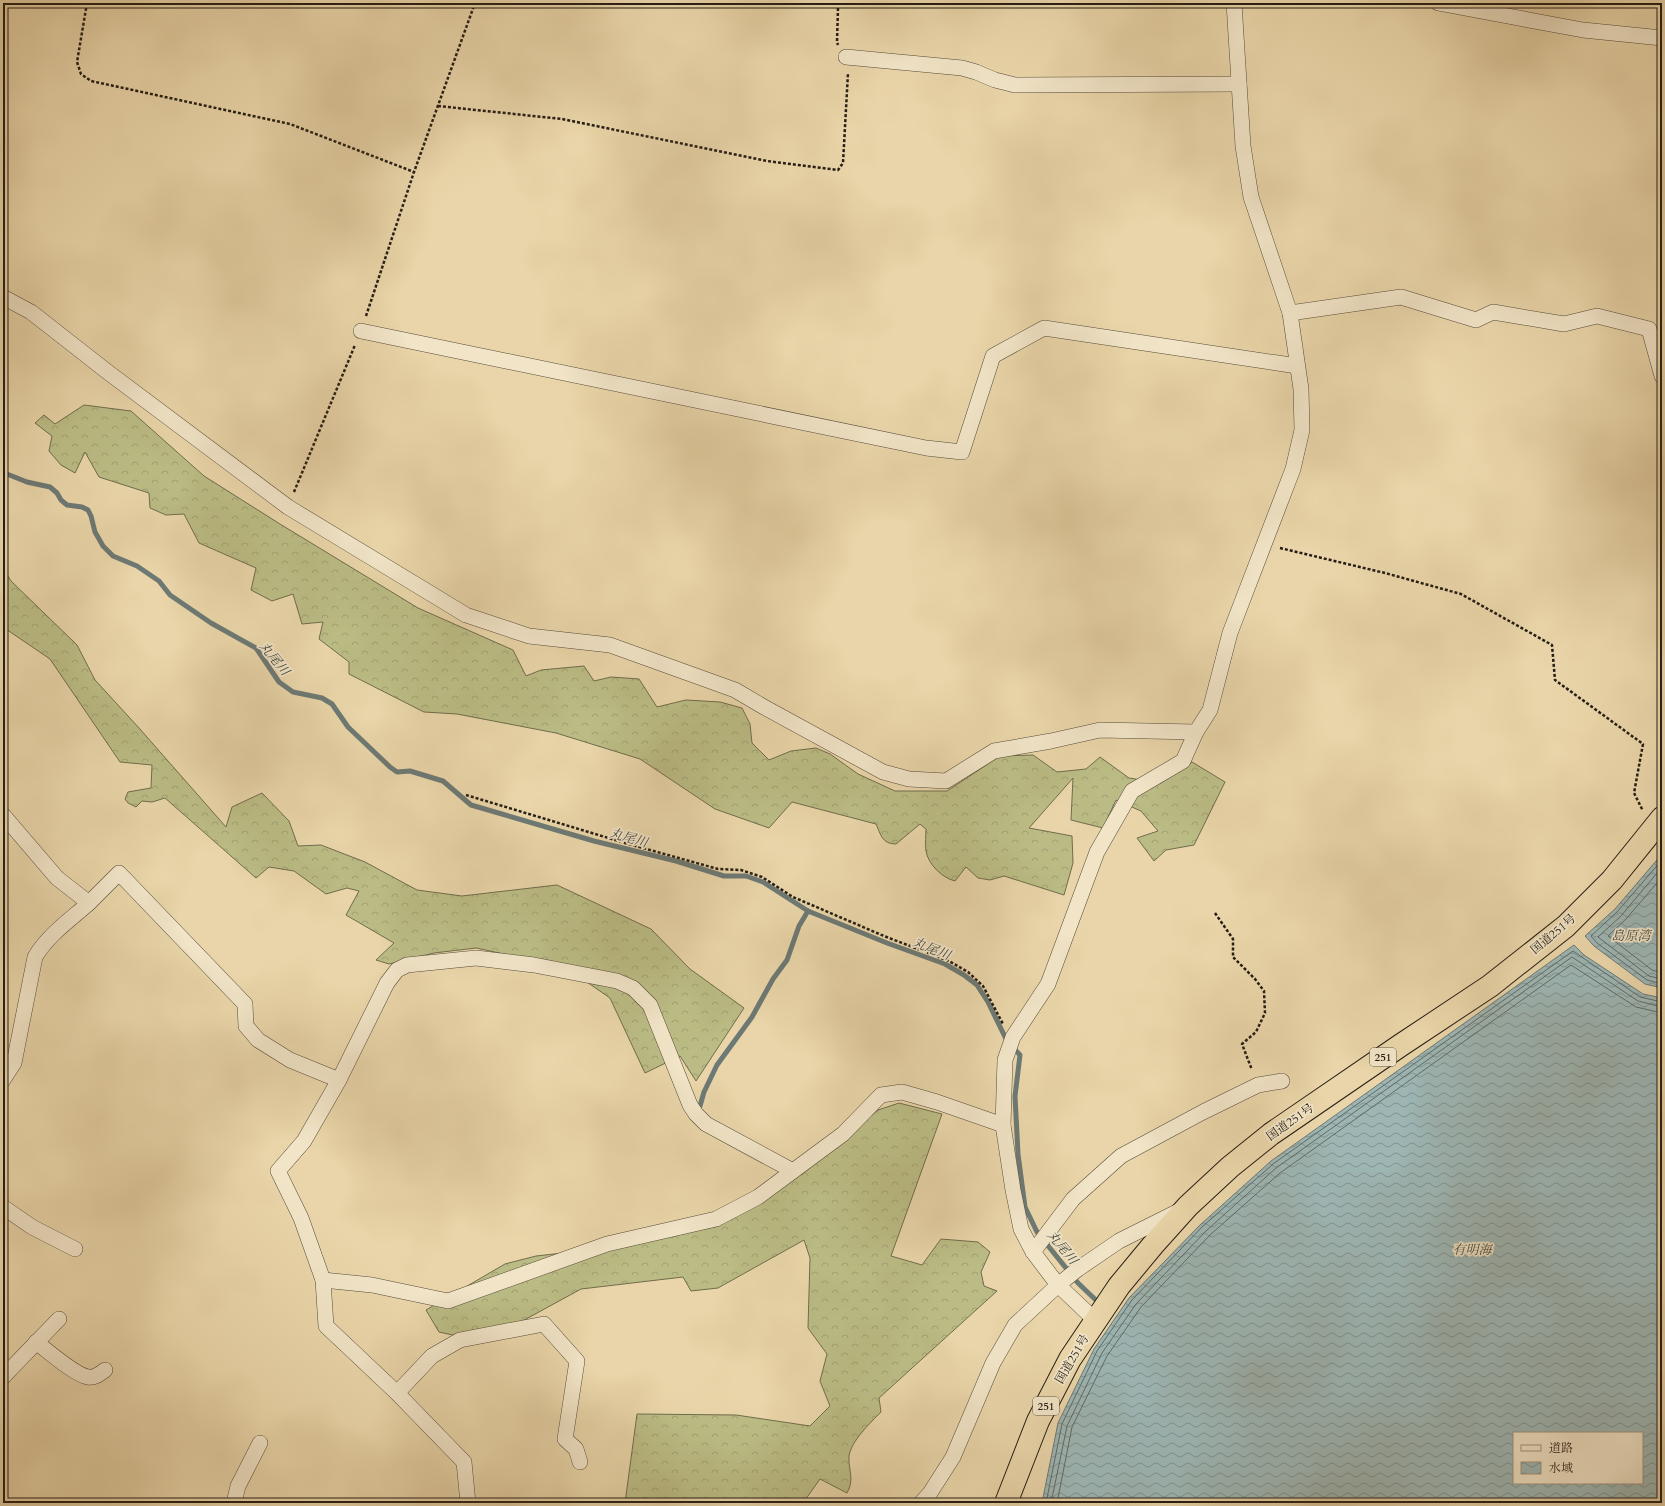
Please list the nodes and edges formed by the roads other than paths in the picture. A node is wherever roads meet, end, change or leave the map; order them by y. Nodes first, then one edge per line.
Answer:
1 (1234, 3) edge
2 (1438, 3) edge
3 (1662, 38) edge
4 (846, 57) road end
5 (1239, 84) junction
6 (3, 297) edge
7 (1290, 313) junction
8 (361, 332) road end
9 (1297, 366) junction
10 (1662, 376) edge
11 (1196, 732) junction
12 (3, 815) edge
13 (1659, 827) edge
14 (89, 903) junction
15 (3, 1080) edge
16 (339, 1080) junction
17 (1282, 1081) dead end
18 (1003, 1125) junction
19 (793, 1171) junction
20 (1188, 1206) junction
21 (3, 1207) edge
22 (1038, 1244) junction
23 (76, 1249) dead end
24 (323, 1280) junction
25 (1062, 1281) junction
26 (1101, 1312) junction
27 (58, 1319) dead end
28 (36, 1342) junction
29 (105, 1370) dead end
30 (3, 1377) edge
31 (397, 1393) junction
32 (260, 1443) dead end
33 (580, 1462) dead end
34 (234, 1503) edge
35 (468, 1503) edge
36 (921, 1503) edge
37 (1006, 1503) edge

1 - 5 street
2 - 3 street
4 - 5 street
5 - 7 street
6 - 11 street
7 - 9 street
7 - 10 street
8 - 9 street
9 - 11 street
11 - 18 street
12 - 14 street
13 - 20 highway, 国道251号 / 251
14 - 15 street
14 - 16 street
16 - 19 street
16 - 24 street
17 - 22 street
18 - 19 street
18 - 22 street
19 - 24 street
20 - 25 street
20 - 26 highway, 国道251号 / 251
21 - 23 street
22 - 25 street
24 - 31 street
25 - 26 street
25 - 36 street
26 - 37 highway, 国道251号 / 251
27 - 28 street
28 - 29 street
28 - 30 street
31 - 33 street
31 - 35 street
32 - 34 street

